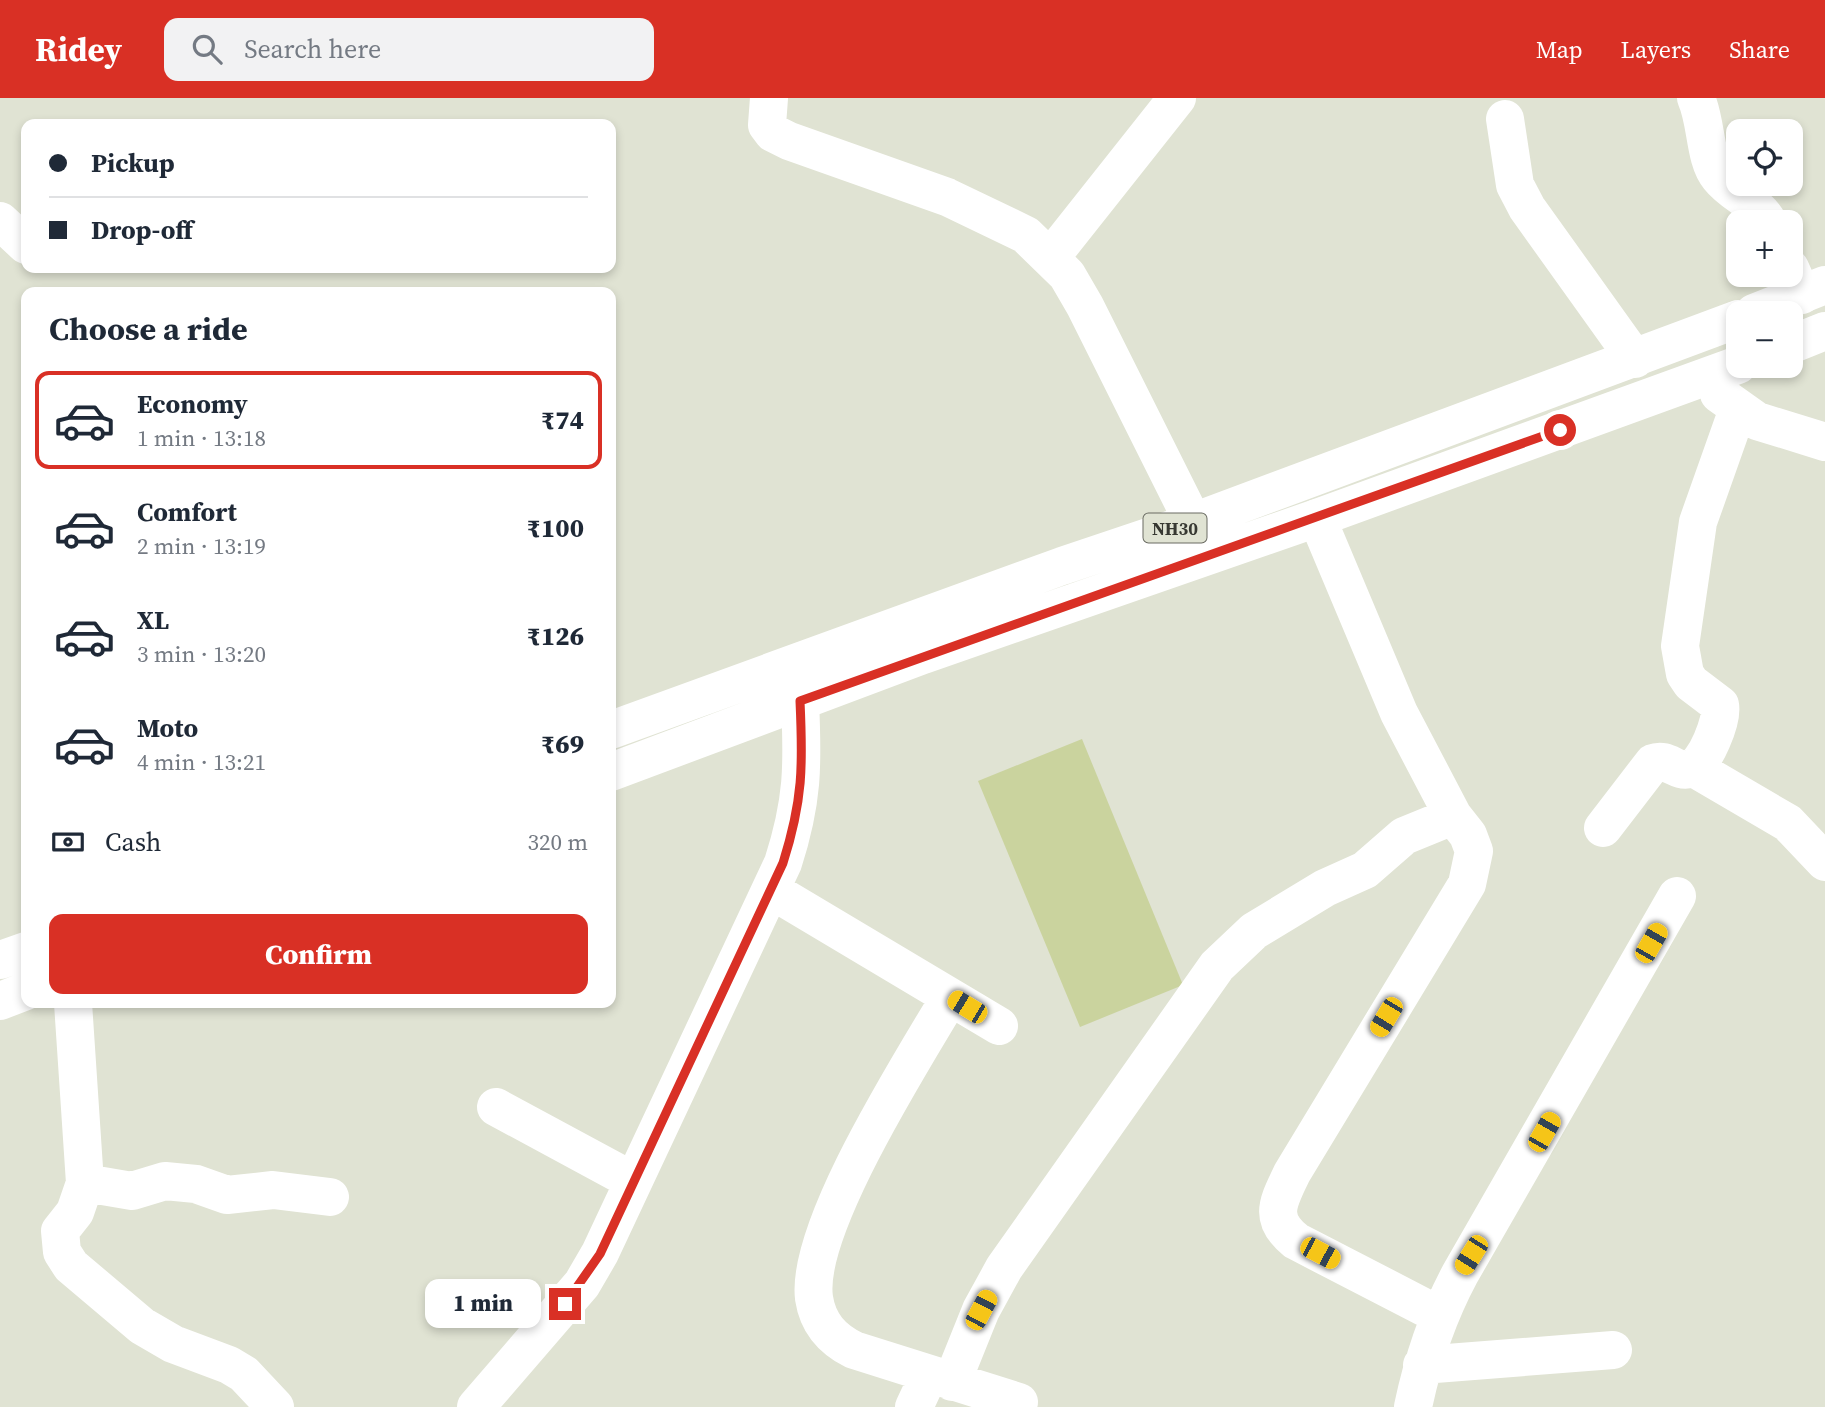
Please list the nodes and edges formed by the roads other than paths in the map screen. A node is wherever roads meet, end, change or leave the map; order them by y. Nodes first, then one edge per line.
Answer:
1 (769, 98) edge
2 (1177, 98) edge
3 (1696, 98) edge
4 (1505, 119) dead end
5 (1760, 210) edge
6 (0, 221) edge
7 (21, 240) edge
8 (1051, 257) junction
9 (1806, 283) edge
10 (1775, 301) edge
11 (1726, 324) edge
12 (1825, 331) edge
13 (1803, 340) edge
14 (1634, 359) junction
15 (1726, 370) edge
16 (1701, 379) junction
17 (1738, 409) junction
18 (1825, 442) edge
19 (1317, 518) junction
20 (1193, 522) junction
21 (800, 701) junction
22 (616, 728) edge
23 (1694, 768) junction
24 (616, 770) edge
25 (1453, 816) junction
26 (1603, 828) dead end
27 (1825, 862) edge
28 (771, 890) junction
29 (1677, 896) dead end
30 (21, 953) edge
31 (0, 960) edge
32 (21, 993) edge
33 (950, 997) junction
34 (0, 1001) edge
35 (73, 1008) edge
36 (999, 1026) dead end
37 (496, 1107) dead end
38 (633, 1181) junction
39 (85, 1183) junction
40 (330, 1197) dead end
41 (1439, 1315) junction
42 (1613, 1350) dead end
43 (1422, 1365) junction
44 (932, 1388) edge
45 (1019, 1402) dead end
46 (275, 1407) edge
47 (476, 1407) edge
48 (1413, 1407) edge

1 - 8 main road
2 - 8 main road
3 - 5 main road
4 - 14 main road
6 - 7 main road
8 - 20 main road
9 - 10 main road
11 - 14 main road, NH30
12 - 13 main road
14 - 20 main road, NH30
15 - 16 main road, NH30
16 - 17 main road
16 - 19 main road, NH30
17 - 18 main road
17 - 23 main road
19 - 21 main road, NH30
19 - 25 main road
20 - 22 main road, NH30
21 - 24 main road, NH30
21 - 28 main road
23 - 26 main road
23 - 27 main road
25 - 41 main road
25 - 44 main road
28 - 33 main road
28 - 38 main road
29 - 41 main road
30 - 31 main road
32 - 34 main road
33 - 36 main road
33 - 44 main road
35 - 39 main road
37 - 38 main road
38 - 47 main road
39 - 40 main road
39 - 46 main road
41 - 43 main road
42 - 43 main road
43 - 48 main road
44 - 45 main road

